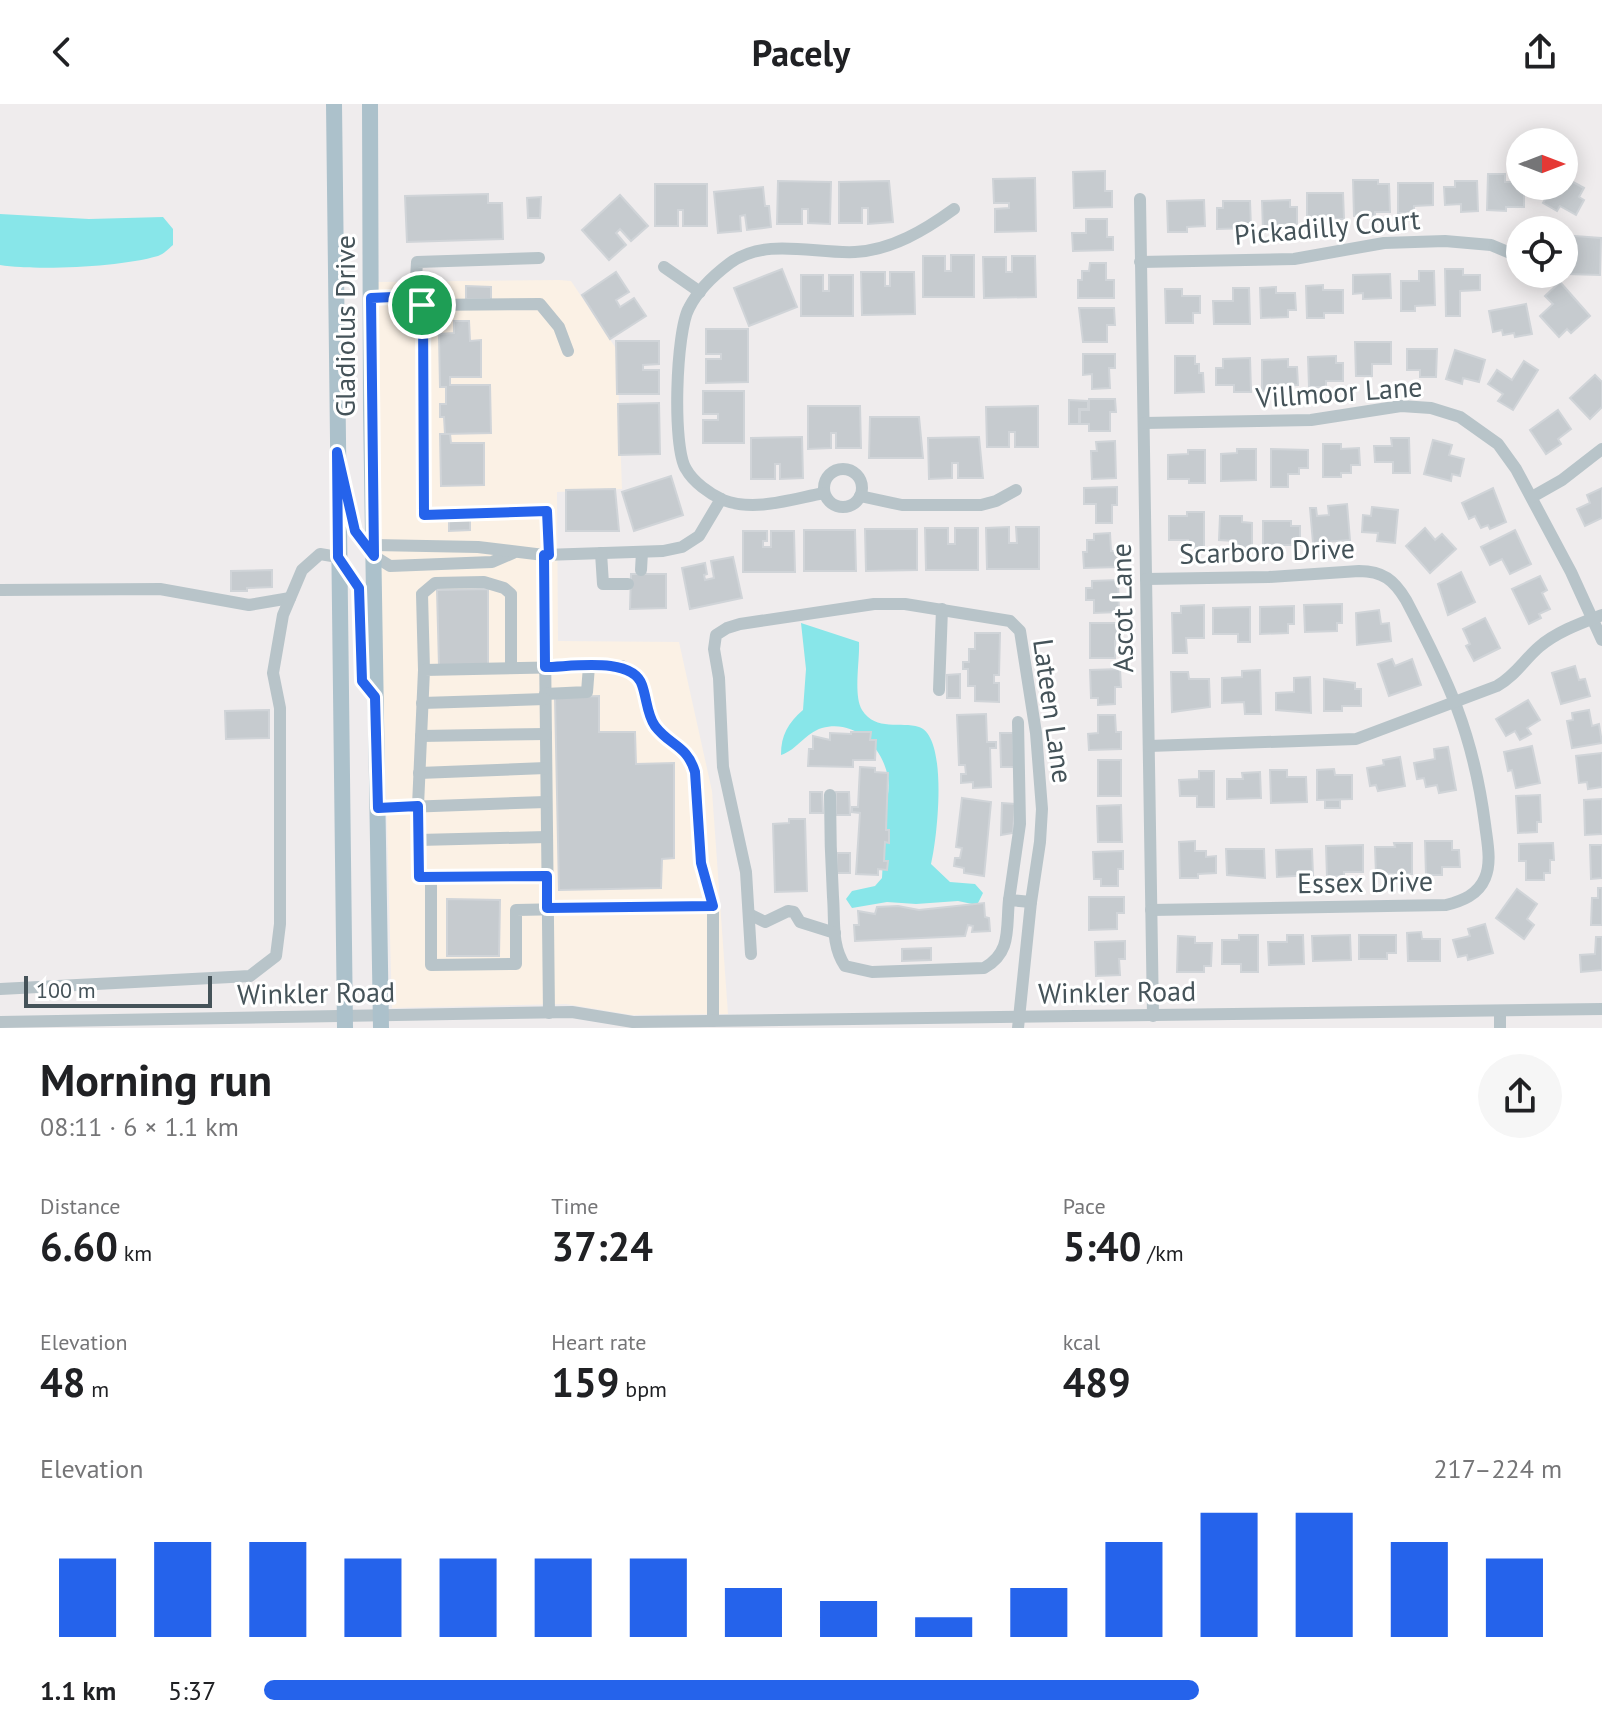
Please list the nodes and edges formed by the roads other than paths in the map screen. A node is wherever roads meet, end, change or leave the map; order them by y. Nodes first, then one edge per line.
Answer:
1 (334, 104) edge
2 (370, 104) edge
3 (1140, 199) dead end
4 (954, 209) dead end
5 (1506, 251) edge
6 (539, 258) dead end
7 (1140, 262) junction
8 (664, 267) dead end
9 (700, 292) junction
10 (371, 298) junction
11 (419, 300) junction
12 (568, 351) dead end
13 (1144, 423) junction
14 (1602, 449) edge
15 (337, 452) junction
16 (1016, 490) dead end
17 (824, 493) junction
18 (860, 496) junction
19 (1532, 497) junction
20 (721, 499) junction
21 (374, 550) junction
22 (642, 552) junction
23 (513, 553) junction
24 (601, 553) junction
25 (547, 555) junction
26 (338, 557) junction
27 (641, 570) dead end
28 (1146, 579) junction
29 (628, 584) dead end
30 (0, 590) edge
31 (290, 598) junction
32 (942, 609) junction
33 (1598, 616) edge
34 (1602, 640) edge
35 (589, 666) junction
36 (511, 667) junction
37 (545, 667) junction
38 (424, 670) junction
39 (939, 690) dead end
40 (545, 696) junction
41 (375, 697) junction
42 (1457, 702) junction
43 (422, 703) junction
44 (1018, 722) dead end
45 (546, 734) junction
46 (421, 736) junction
47 (1149, 746) junction
48 (546, 768) junction
49 (419, 773) junction
50 (830, 795) dead end
51 (1020, 796) junction
52 (1042, 797) junction
53 (546, 802) junction
54 (418, 806) junction
55 (378, 808) junction
56 (547, 837) junction
57 (418, 840) junction
58 (547, 876) junction
59 (431, 877) junction
60 (1009, 900) junction
61 (1031, 902) junction
62 (713, 906) junction
63 (547, 908) junction
64 (1151, 910) junction
65 (749, 914) junction
66 (835, 933) junction
67 (751, 954) dead end
68 (0, 989) edge
69 (1602, 1009) edge
70 (1500, 1011) junction
71 (549, 1013) junction
72 (1292, 1014) junction
73 (1308, 1014) junction
74 (1153, 1016) junction
75 (713, 1021) junction
76 (0, 1022) edge
77 (345, 1022) edge
78 (381, 1022) edge
79 (1018, 1022) edge
80 (802, 1024) edge
81 (633, 1025) edge
82 (616, 1028) edge
83 (1292, 1028) edge
84 (1309, 1028) edge
85 (1500, 1028) edge

1 - 15 main road, Gladiolus Drive
2 - 10 main road, Gladiolus Drive
3 - 7 street, Ascot Lane
4 - 9 street
5 - 7 street, Pickadilly Court
6 - 11 street
7 - 13 street, Ascot Lane
8 - 9 street
9 - 20 street
10 - 11 street
10 - 21 main road, Gladiolus Drive
11 - 12 street
11 - 25 street
13 - 19 street, Villmoor Lane
13 - 28 street, Ascot Lane
14 - 19 street
15 - 21 street
15 - 26 main road, Gladiolus Drive
16 - 18 street
17 - 18 street
17 - 18 street
17 - 20 street
19 - 33 street, Villmoor Lane
20 - 22 street
21 - 23 street
21 - 23 street
21 - 41 main road, Gladiolus Drive
22 - 24 street
22 - 27 street
23 - 25 street
24 - 25 street
24 - 29 street
25 - 37 street
26 - 31 street
26 - 41 street
26 - 77 main road, Gladiolus Drive
28 - 42 street, Scarboro Drive
28 - 47 street, Ascot Lane
30 - 31 street
31 - 68 street
32 - 39 street
32 - 52 street, Lateen Lane
32 - 65 street, Lateen Lane
33 - 34 street, Villmoor Lane
33 - 42 street
35 - 37 street
35 - 40 street
35 - 62 street
36 - 37 street
36 - 38 street
36 - 38 street
37 - 40 street
38 - 43 street
40 - 43 street
40 - 45 street
41 - 55 main road, Gladiolus Drive
42 - 47 street
42 - 64 street, Essex Drive
43 - 46 street
44 - 51 street
45 - 46 street
45 - 48 street
46 - 49 street
47 - 64 street, Ascot Lane
48 - 49 street
48 - 53 street
49 - 54 street
50 - 66 street
51 - 52 street
51 - 60 street
52 - 61 street, Lateen Lane
53 - 54 street
53 - 56 street
54 - 55 street
54 - 57 street
55 - 78 main road, Gladiolus Drive
56 - 57 street
56 - 58 street
57 - 59 street
58 - 59 street
58 - 63 street
59 - 63 street
60 - 61 street
60 - 66 street
61 - 79 street, Lateen Lane
62 - 63 street
62 - 75 street
63 - 71 street
64 - 74 street, Ascot Lane
65 - 66 street
65 - 67 street
69 - 70 street, Winkler Road
70 - 73 street, Winkler Road
70 - 85 street
71 - 78 street, Winkler Road
71 - 81 street, Winkler Road
72 - 73 street, Winkler Road
72 - 74 street, Winkler Road
72 - 83 street
73 - 84 street
74 - 79 street, Winkler Road
75 - 80 street, Winkler Road
75 - 81 street, Winkler Road
76 - 77 street, Winkler Road
77 - 78 street, Winkler Road
79 - 80 street, Winkler Road
81 - 82 street, Winkler Road

